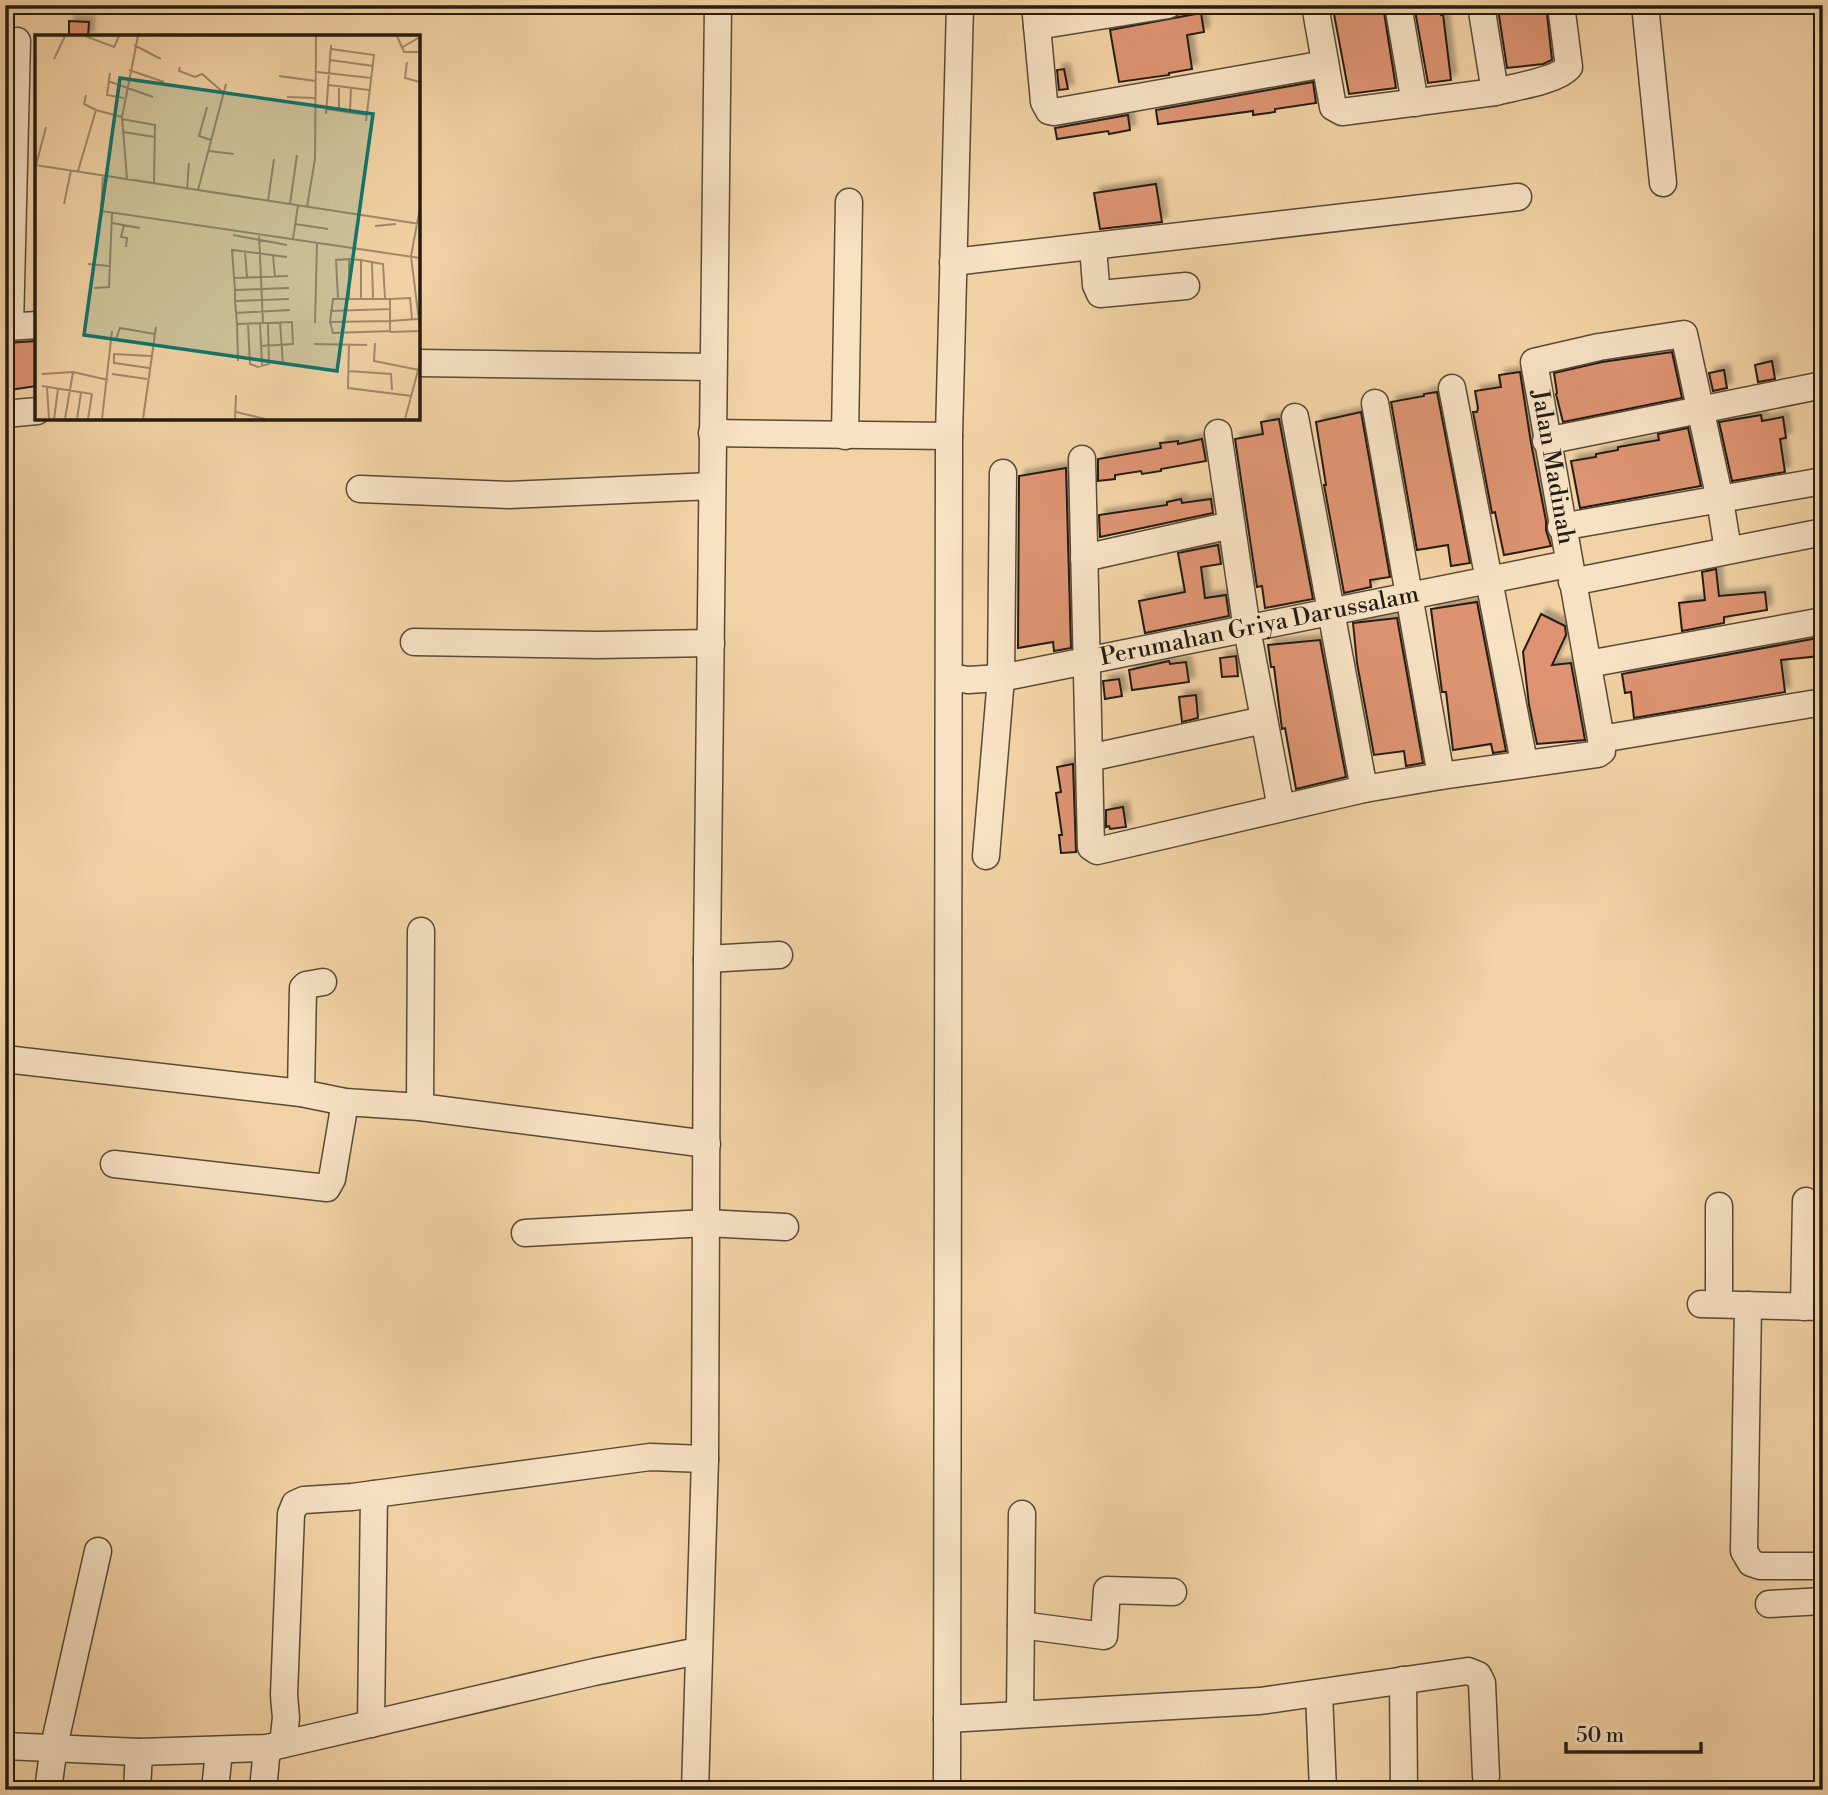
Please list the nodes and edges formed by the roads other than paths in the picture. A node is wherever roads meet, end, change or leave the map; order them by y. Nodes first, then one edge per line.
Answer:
1 (718, 5) edge
2 (960, 5) edge
3 (1168, 5) edge
4 (1315, 5) edge
5 (1398, 5) edge
6 (1480, 5) edge
7 (1562, 5) edge
8 (1645, 5) edge
9 (1036, 15) edge
10 (20, 42) edge
11 (1325, 64) junction
12 (1495, 92) junction
13 (1415, 103) junction
14 (10, 161) edge
15 (1663, 183) dead end
16 (1518, 197) dead end
17 (849, 202) dead end
18 (8, 240) edge
19 (1093, 247) junction
20 (953, 262) junction
21 (1186, 286) dead end
22 (35, 325) edge
23 (7, 327) edge
24 (420, 363) edge
25 (713, 367) junction
26 (1823, 385) edge
27 (1452, 388) dead end
28 (1375, 403) dead end
29 (1700, 409) junction
30 (35, 411) edge
31 (5, 414) edge
32 (1295, 417) dead end
33 (729, 433) junction
34 (1218, 433) dead end
35 (845, 436) junction
36 (949, 436) junction
37 (1546, 441) junction
38 (1082, 459) dead end
39 (1003, 473) dead end
40 (1823, 481) edge
41 (712, 486) junction
42 (360, 489) dead end
43 (1720, 500) junction
44 (1231, 525) junction
45 (1561, 527) junction
46 (1823, 532) edge
47 (1728, 550) junction
48 (1084, 558) junction
49 (1570, 573) junction
50 (1488, 580) junction
51 (1410, 596) junction
52 (1332, 612) junction
53 (1823, 621) edge
54 (1247, 629) junction
55 (414, 642) dead end
56 (711, 643) junction
57 (1087, 661) junction
58 (1588, 664) junction
59 (977, 678) junction
60 (1823, 702) edge
61 (1264, 720) junction
62 (1601, 739) junction
63 (1089, 758) junction
64 (1524, 762) junction
65 (1441, 776) junction
66 (1364, 789) junction
67 (1280, 808) junction
68 (986, 856) dead end
69 (421, 931) dead end
70 (779, 955) dead end
71 (722, 958) junction
72 (323, 982) dead end
73 (5, 1059) edge
74 (302, 1093) junction
75 (345, 1102) junction
76 (420, 1107) junction
77 (707, 1144) junction
78 (114, 1164) dead end
79 (1806, 1201) dead end
80 (1719, 1206) dead end
81 (713, 1224) junction
82 (785, 1227) dead end
83 (525, 1233) dead end
84 (1748, 1305) junction
85 (1814, 1307) edge
86 (705, 1459) junction
87 (374, 1494) junction
88 (1022, 1514) dead end
89 (98, 1551) dead end
90 (1823, 1566) edge
91 (1173, 1591) dead end
92 (1823, 1601) edge
93 (1769, 1604) dead end
94 (1021, 1625) junction
95 (698, 1651) junction
96 (1402, 1680) junction
97 (1319, 1693) junction
98 (1020, 1714) junction
99 (956, 1719) junction
100 (371, 1724) junction
101 (5, 1746) edge
102 (54, 1746) junction
103 (275, 1746) junction
104 (219, 1751) junction
105 (139, 1752) junction
106 (1486, 1776) dead end
107 (48, 1790) edge
108 (137, 1790) edge
109 (215, 1790) edge
110 (263, 1790) edge
111 (695, 1790) edge
112 (947, 1790) edge
113 (1323, 1790) edge
114 (1404, 1790) edge

1 - 25 street
2 - 20 street
3 - 9 street
4 - 11 street
5 - 13 street
6 - 12 street
7 - 12 street
8 - 15 street
9 - 11 street
10 - 14 street
11 - 13 street
12 - 13 street
14 - 18 street
16 - 19 street
17 - 35 street
18 - 23 street
19 - 20 street
19 - 21 street
20 - 36 street
22 - 23 street
24 - 25 street
25 - 33 street
26 - 29 street
27 - 50 street
28 - 51 street
29 - 37 street
29 - 37 street, Jalan Madinah
29 - 43 street
30 - 31 street
32 - 52 street
33 - 35 street
33 - 41 street
34 - 44 street
35 - 36 street
36 - 59 street
37 - 45 street, Jalan Madinah
38 - 48 street
39 - 59 street
40 - 43 street
41 - 42 street
41 - 56 street
43 - 45 street
43 - 47 street
44 - 48 street
44 - 54 street
45 - 49 street, Jalan Madinah
46 - 47 street, Perumahan Griya Darussalam
47 - 49 street, Perumahan Griya Darussalam
48 - 57 street
49 - 50 street, Perumahan Griya Darussalam
49 - 58 street, Jalan Madinah
50 - 51 street, Perumahan Griya Darussalam
50 - 64 street
51 - 52 street, Perumahan Griya Darussalam
51 - 65 street
52 - 54 street, Perumahan Griya Darussalam
52 - 66 street
53 - 58 street
54 - 57 street, Perumahan Griya Darussalam
54 - 61 street
55 - 56 street
56 - 71 street
57 - 59 street, Perumahan Griya Darussalam
57 - 63 street
58 - 62 street, Jalan Madinah
59 - 68 street
59 - 99 street
60 - 62 street
61 - 63 street
61 - 67 street
62 - 64 street
63 - 67 street
64 - 65 street
65 - 66 street
66 - 67 street
69 - 76 street
70 - 71 street
71 - 77 street
72 - 74 street
73 - 74 street
74 - 75 street
75 - 76 street
75 - 78 street
76 - 77 street
77 - 81 street
79 - 85 street
80 - 84 street
81 - 82 street
81 - 83 street
81 - 86 street
84 - 85 street
84 - 90 street
86 - 87 street
86 - 95 street
87 - 100 street
87 - 103 street
88 - 94 street
89 - 102 street
91 - 94 street
92 - 93 street
94 - 98 street
95 - 100 street
95 - 111 street
96 - 97 street
96 - 106 street
96 - 114 street
97 - 98 street
97 - 113 street
98 - 99 street
99 - 112 street
100 - 103 street
101 - 102 street
102 - 105 street
102 - 107 street
103 - 104 street
103 - 110 street
104 - 105 street
104 - 109 street
105 - 108 street

